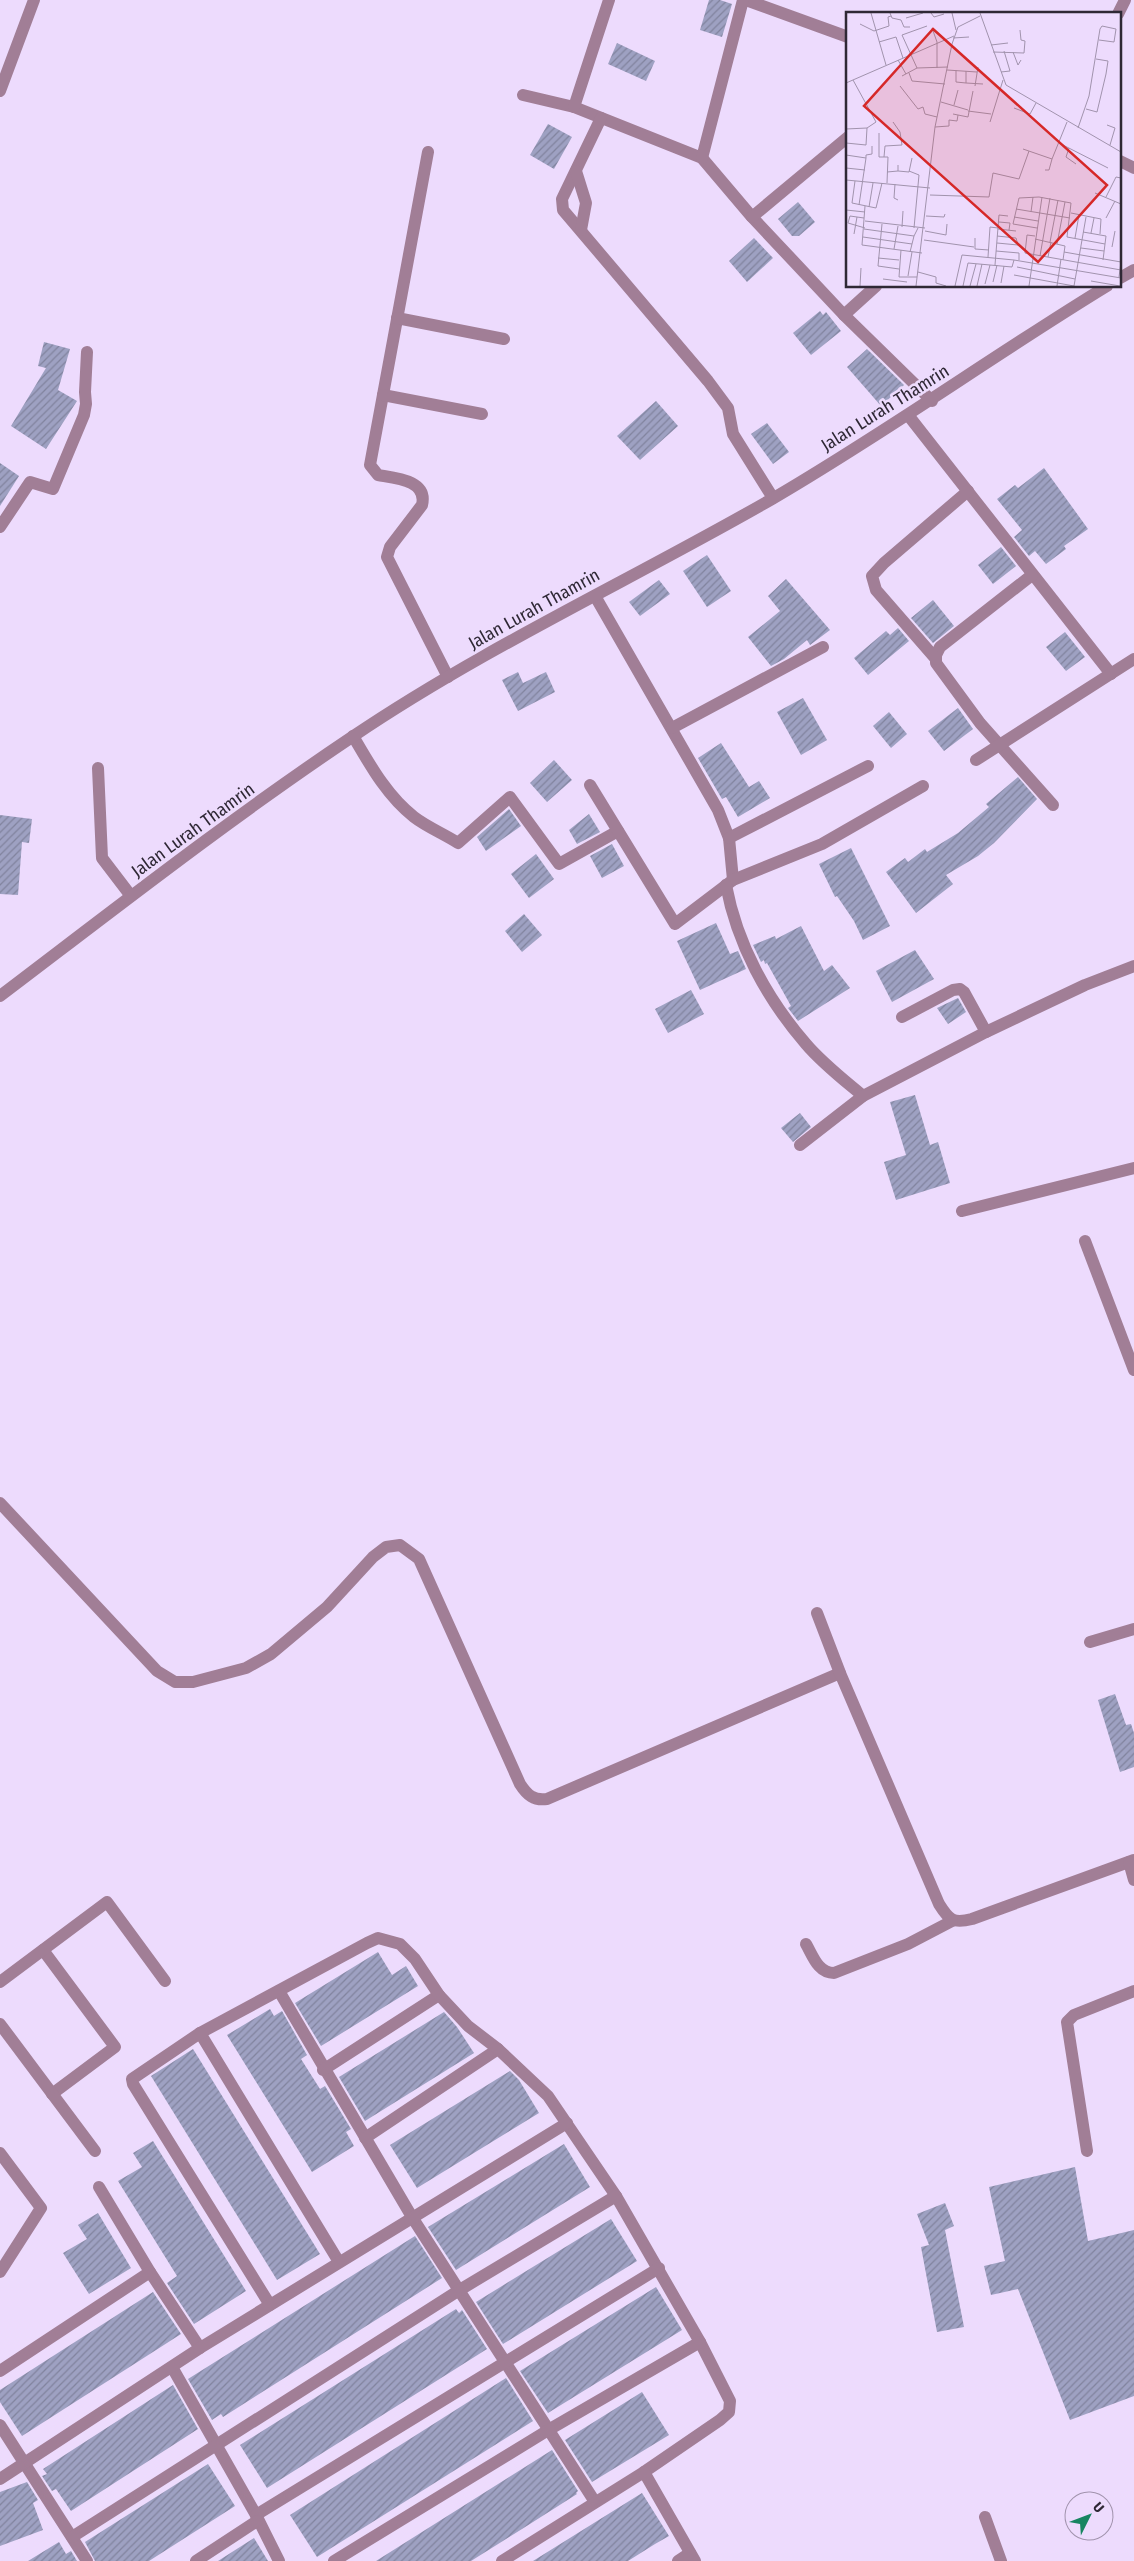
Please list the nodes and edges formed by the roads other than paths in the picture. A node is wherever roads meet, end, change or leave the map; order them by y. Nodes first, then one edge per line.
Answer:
1 (34, 0) edge
2 (609, 0) edge
3 (745, 0) edge
4 (1126, 0) edge
5 (1119, 12) edge
6 (846, 36) edge
7 (0, 91) edge
8 (523, 95) dead end
9 (574, 107) junction
10 (601, 118) junction
11 (846, 139) edge
12 (428, 152) dead end
13 (702, 158) junction
14 (1122, 161) edge
15 (1134, 168) edge
16 (576, 171) junction
17 (752, 218) junction
18 (581, 230) junction
19 (1134, 270) edge
20 (1122, 277) edge
21 (874, 288) edge
22 (1104, 288) edge
23 (844, 315) junction
24 (397, 318) junction
25 (504, 339) dead end
26 (87, 352) dead end
27 (383, 395) junction
28 (932, 401) junction
29 (482, 414) dead end
30 (908, 415) junction
31 (968, 492) junction
32 (773, 498) junction
33 (0, 527) edge
34 (1032, 575) junction
35 (594, 596) junction
36 (823, 647) dead end
37 (936, 659) junction
38 (1134, 660) edge
39 (1111, 674) junction
40 (448, 677) junction
41 (672, 728) junction
42 (353, 736) junction
43 (998, 745) junction
44 (976, 760) dead end
45 (868, 766) dead end
46 (98, 768) dead end
47 (590, 785) dead end
48 (923, 786) dead end
49 (1053, 806) dead end
50 (618, 831) junction
51 (730, 838) junction
52 (730, 882) junction
53 (131, 896) junction
54 (1134, 966) edge
55 (0, 996) edge
56 (902, 1017) dead end
57 (986, 1032) junction
58 (863, 1096) junction
59 (800, 1145) dead end
60 (1134, 1168) edge
61 (962, 1212) dead end
62 (1085, 1241) dead end
63 (1134, 1370) edge
64 (0, 1503) edge
65 (818, 1612) dead end
66 (1134, 1629) edge
67 (1090, 1642) dead end
68 (840, 1673) junction
69 (1131, 1860) edge
70 (1134, 1880) edge
71 (952, 1921) junction
72 (806, 1944) dead end
73 (43, 1950) junction
74 (165, 1981) dead end
75 (0, 1982) edge
76 (279, 1991) junction
77 (1134, 1991) edge
78 (440, 1995) junction
79 (0, 2024) edge
80 (200, 2033) junction
81 (498, 2049) junction
82 (323, 2070) junction
83 (52, 2094) junction
84 (567, 2123) junction
85 (365, 2138) junction
86 (95, 2151) dead end
87 (1087, 2151) dead end
88 (0, 2153) edge
89 (99, 2187) dead end
90 (616, 2196) junction
91 (412, 2218) junction
92 (339, 2262) junction
93 (658, 2268) junction
94 (0, 2272) edge
95 (150, 2272) junction
96 (458, 2291) junction
97 (270, 2305) junction
98 (700, 2342) junction
99 (200, 2348) junction
100 (505, 2362) junction
101 (172, 2367) junction
102 (0, 2371) edge
103 (0, 2425) edge
104 (550, 2429) junction
105 (217, 2445) junction
106 (23, 2464) junction
107 (644, 2472) junction
108 (0, 2479) edge
109 (595, 2502) junction
110 (985, 2517) dead end
111 (257, 2518) junction
112 (72, 2537) junction
113 (693, 2557) edge
114 (88, 2561) edge
115 (196, 2561) edge
116 (279, 2561) edge
117 (334, 2561) edge
118 (502, 2561) edge
119 (678, 2561) edge
120 (1001, 2561) edge

1 - 7 street
2 - 9 street
3 - 6 street
3 - 13 street
4 - 5 street
8 - 9 street
9 - 10 street
10 - 13 street
10 - 16 street
11 - 17 street
12 - 24 street
13 - 17 street
14 - 15 street
16 - 18 street
16 - 18 street
17 - 23 street
18 - 32 street
19 - 20 street
21 - 23 street
22 - 28 street, Jalan Lurah Thamrin
23 - 28 street
24 - 25 street
24 - 27 street
26 - 33 street
27 - 29 street
27 - 40 street
28 - 30 street, Jalan Lurah Thamrin
30 - 31 street
30 - 32 street, Jalan Lurah Thamrin
31 - 34 street
31 - 37 street
32 - 35 street, Jalan Lurah Thamrin
34 - 37 street
34 - 39 street
35 - 40 street, Jalan Lurah Thamrin
35 - 41 street
36 - 41 street
37 - 43 street
38 - 39 street
39 - 43 street
40 - 42 street, Jalan Lurah Thamrin
41 - 51 street
42 - 50 street
42 - 53 street, Jalan Lurah Thamrin
43 - 44 street
43 - 49 street
45 - 51 street
46 - 53 street
47 - 50 street
48 - 52 street
50 - 52 street
51 - 52 street
52 - 58 street
53 - 55 street, Jalan Lurah Thamrin
54 - 57 street
56 - 57 street
57 - 58 street
58 - 59 street
60 - 61 street
62 - 63 street
64 - 68 street
65 - 68 street
66 - 67 street
68 - 71 street
69 - 70 street
69 - 71 street
71 - 72 street
73 - 74 street
73 - 75 street
73 - 83 street
76 - 78 street
76 - 80 street
76 - 82 street
77 - 87 street
78 - 81 street
78 - 82 street
79 - 83 street
80 - 92 street
80 - 97 street
81 - 84 street
81 - 85 street
82 - 85 street
83 - 86 street
84 - 90 street
84 - 91 street
85 - 91 street
88 - 94 street
89 - 95 street
90 - 93 street
90 - 96 street
91 - 92 street
91 - 96 street
92 - 97 street
93 - 98 street
93 - 100 street
95 - 99 street
95 - 102 street
96 - 100 street
96 - 105 street
97 - 99 street
98 - 104 street
98 - 107 street
99 - 101 street
100 - 104 street
100 - 111 street
101 - 105 street
101 - 106 street
103 - 106 street
104 - 109 street
104 - 117 street
105 - 111 street
105 - 112 street
106 - 108 street
106 - 112 street
107 - 109 street
107 - 113 street
109 - 118 street
110 - 120 street
111 - 115 street
111 - 116 street
112 - 114 street
113 - 119 street

